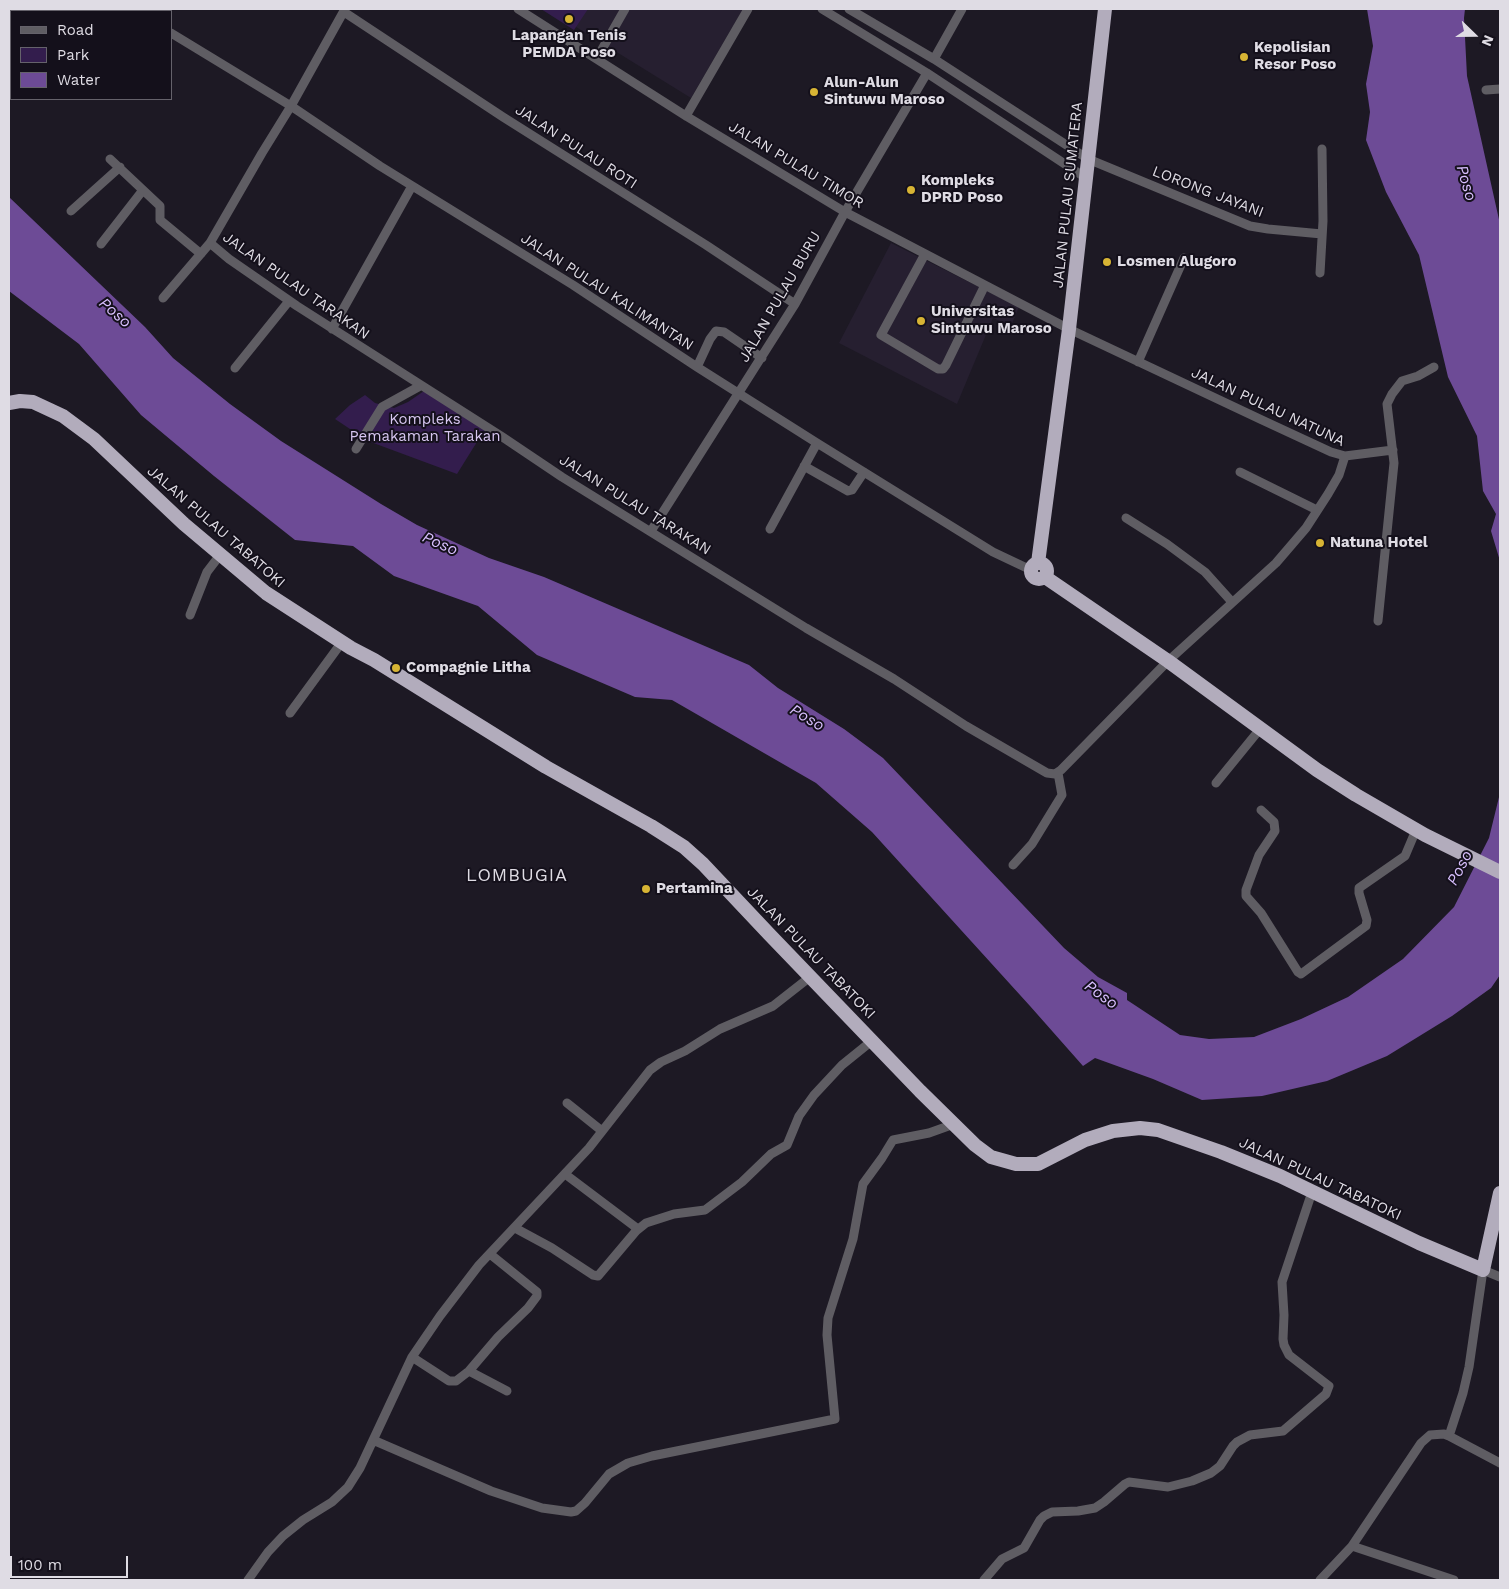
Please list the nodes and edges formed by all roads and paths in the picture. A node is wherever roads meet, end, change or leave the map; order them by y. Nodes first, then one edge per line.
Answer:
1 (518, 9) edge
2 (625, 9) edge
3 (748, 9) edge
4 (822, 9) edge
5 (849, 9) edge
6 (962, 9) edge
7 (1106, 9) edge
8 (345, 10) edge
9 (862, 17) junction
10 (856, 29) junction
11 (172, 34) edge
12 (597, 58) junction
13 (934, 59) junction
14 (927, 73) junction
15 (1500, 89) edge
16 (1486, 90) dead end
17 (291, 106) junction
18 (686, 116) junction
19 (1043, 131) junction
20 (1033, 142) junction
21 (1322, 149) dead end
22 (110, 159) dead end
23 (1088, 159) junction
24 (120, 167) junction
25 (1086, 178) junction
26 (412, 186) junction
27 (143, 190) junction
28 (71, 211) dead end
29 (844, 212) junction
30 (1322, 234) junction
31 (101, 244) dead end
32 (210, 244) junction
33 (201, 254) junction
34 (925, 254) junction
35 (1184, 258) dead end
36 (1320, 273) dead end
37 (985, 285) junction
38 (163, 298) dead end
39 (289, 301) junction
40 (795, 304) junction
41 (332, 329) junction
42 (1069, 329) junction
43 (762, 358) junction
44 (1138, 362) junction
45 (697, 367) junction
46 (1434, 367) dead end
47 (235, 368) dead end
48 (420, 386) junction
49 (739, 393) junction
50 (9, 403) edge
51 (817, 443) junction
52 (356, 449) dead end
53 (1394, 450) junction
54 (1345, 456) junction
55 (804, 466) junction
56 (864, 472) junction
57 (1240, 472) dead end
58 (1318, 510) junction
59 (1126, 518) dead end
60 (770, 529) dead end
61 (651, 531) junction
62 (220, 555) junction
63 (1035, 566) junction
64 (1232, 602) junction
65 (190, 615) dead end
66 (1378, 621) dead end
67 (342, 642) junction
68 (1168, 661) junction
69 (290, 712) dead end
70 (1260, 729) junction
71 (1058, 773) junction
72 (1216, 783) dead end
73 (1262, 810) dead end
74 (1421, 832) junction
75 (1013, 865) dead end
76 (1500, 872) edge
77 (810, 977) junction
78 (872, 1040) junction
79 (567, 1103) dead end
80 (954, 1124) junction
81 (602, 1132) junction
82 (565, 1174) junction
83 (1311, 1191) junction
84 (1500, 1194) edge
85 (515, 1228) junction
86 (638, 1229) junction
87 (490, 1254) junction
88 (1483, 1270) junction
89 (1500, 1277) edge
90 (412, 1357) junction
91 (469, 1371) junction
92 (506, 1391) dead end
93 (1449, 1436) junction
94 (373, 1440) junction
95 (1500, 1463) edge
96 (1352, 1546) junction
97 (248, 1580) edge
98 (984, 1580) edge
99 (1320, 1580) edge
100 (1454, 1580) edge

1 - 12 street, JALAN PULAU TIMOR
2 - 12 street
3 - 18 street
4 - 10 street
5 - 9 street, LORONG JAYANI
6 - 13 street
7 - 23 highway, JALAN PULAU SUMATERA
8 - 17 street, JALAN PULAU TARAKAN
8 - 40 street, JALAN PULAU ROTI
9 - 10 street
9 - 13 street, LORONG JAYANI
10 - 14 street
11 - 17 street, JALAN PULAU KALIMANTAN
12 - 18 street, JALAN PULAU TIMOR
13 - 19 street, LORONG JAYANI
14 - 20 street
14 - 29 street, JALAN PULAU BURU
15 - 16 street
17 - 26 street, JALAN PULAU KALIMANTAN
17 - 32 street, JALAN PULAU TARAKAN
18 - 29 street, JALAN PULAU TIMOR
19 - 20 street
19 - 23 street, LORONG JAYANI
20 - 25 street
21 - 30 street
22 - 24 street
23 - 25 highway, JALAN PULAU SUMATERA
23 - 30 street, LORONG JAYANI
24 - 27 street
24 - 28 street
25 - 42 highway, JALAN PULAU SUMATERA
26 - 41 street
26 - 45 street, JALAN PULAU KALIMANTAN
27 - 31 street
27 - 33 street
29 - 34 street, JALAN PULAU TIMOR
29 - 40 street, JALAN PULAU BURU
30 - 36 street
32 - 33 street
32 - 39 street, JALAN PULAU TARAKAN
33 - 38 street
34 - 37 street, JALAN PULAU TIMOR
34 - 37 street
35 - 44 street
37 - 42 street, JALAN PULAU TIMOR
39 - 41 street, JALAN PULAU TARAKAN
39 - 47 street
40 - 43 street, JALAN PULAU BURU
41 - 48 street, JALAN PULAU TARAKAN
42 - 44 street, JALAN PULAU NATUNA
42 - 63 highway, JALAN PULAU SUMATERA
43 - 45 street
43 - 49 street, JALAN PULAU BURU
44 - 54 street, JALAN PULAU NATUNA
45 - 49 street, JALAN PULAU KALIMANTAN
46 - 53 street
48 - 52 street
48 - 61 street, JALAN PULAU TARAKAN
49 - 51 street, JALAN PULAU KALIMANTAN
49 - 61 street, JALAN PULAU BURU
50 - 62 highway, JALAN PULAU TABATOKI
51 - 55 street
51 - 56 street, JALAN PULAU KALIMANTAN
53 - 54 street
53 - 66 street
54 - 58 street, JALAN PULAU NATUNA
55 - 56 street
55 - 60 street
56 - 63 street, JALAN PULAU KALIMANTAN
57 - 58 street
58 - 64 street, JALAN PULAU NATUNA
59 - 64 street
61 - 71 street, JALAN PULAU TARAKAN
62 - 65 street
62 - 67 highway, JALAN PULAU TABATOKI
63 - 68 highway
64 - 68 street, JALAN PULAU NATUNA
67 - 69 street
67 - 77 highway, JALAN PULAU TABATOKI
68 - 70 highway
68 - 71 street
70 - 72 street
70 - 74 highway
71 - 75 street
73 - 74 street
74 - 76 highway
77 - 78 highway, JALAN PULAU TABATOKI
77 - 81 street
78 - 80 highway, JALAN PULAU TABATOKI
78 - 86 street
79 - 81 street
80 - 83 highway, JALAN PULAU TABATOKI
80 - 94 street
81 - 82 street
82 - 85 street
82 - 86 street
83 - 88 highway, JALAN PULAU TABATOKI
83 - 98 street
84 - 88 highway
85 - 86 street
85 - 87 street
87 - 90 street
87 - 91 street
88 - 89 street
88 - 93 street
90 - 91 street
90 - 94 street
91 - 92 street
93 - 95 street
93 - 96 street
94 - 97 street
96 - 99 street
96 - 100 street

